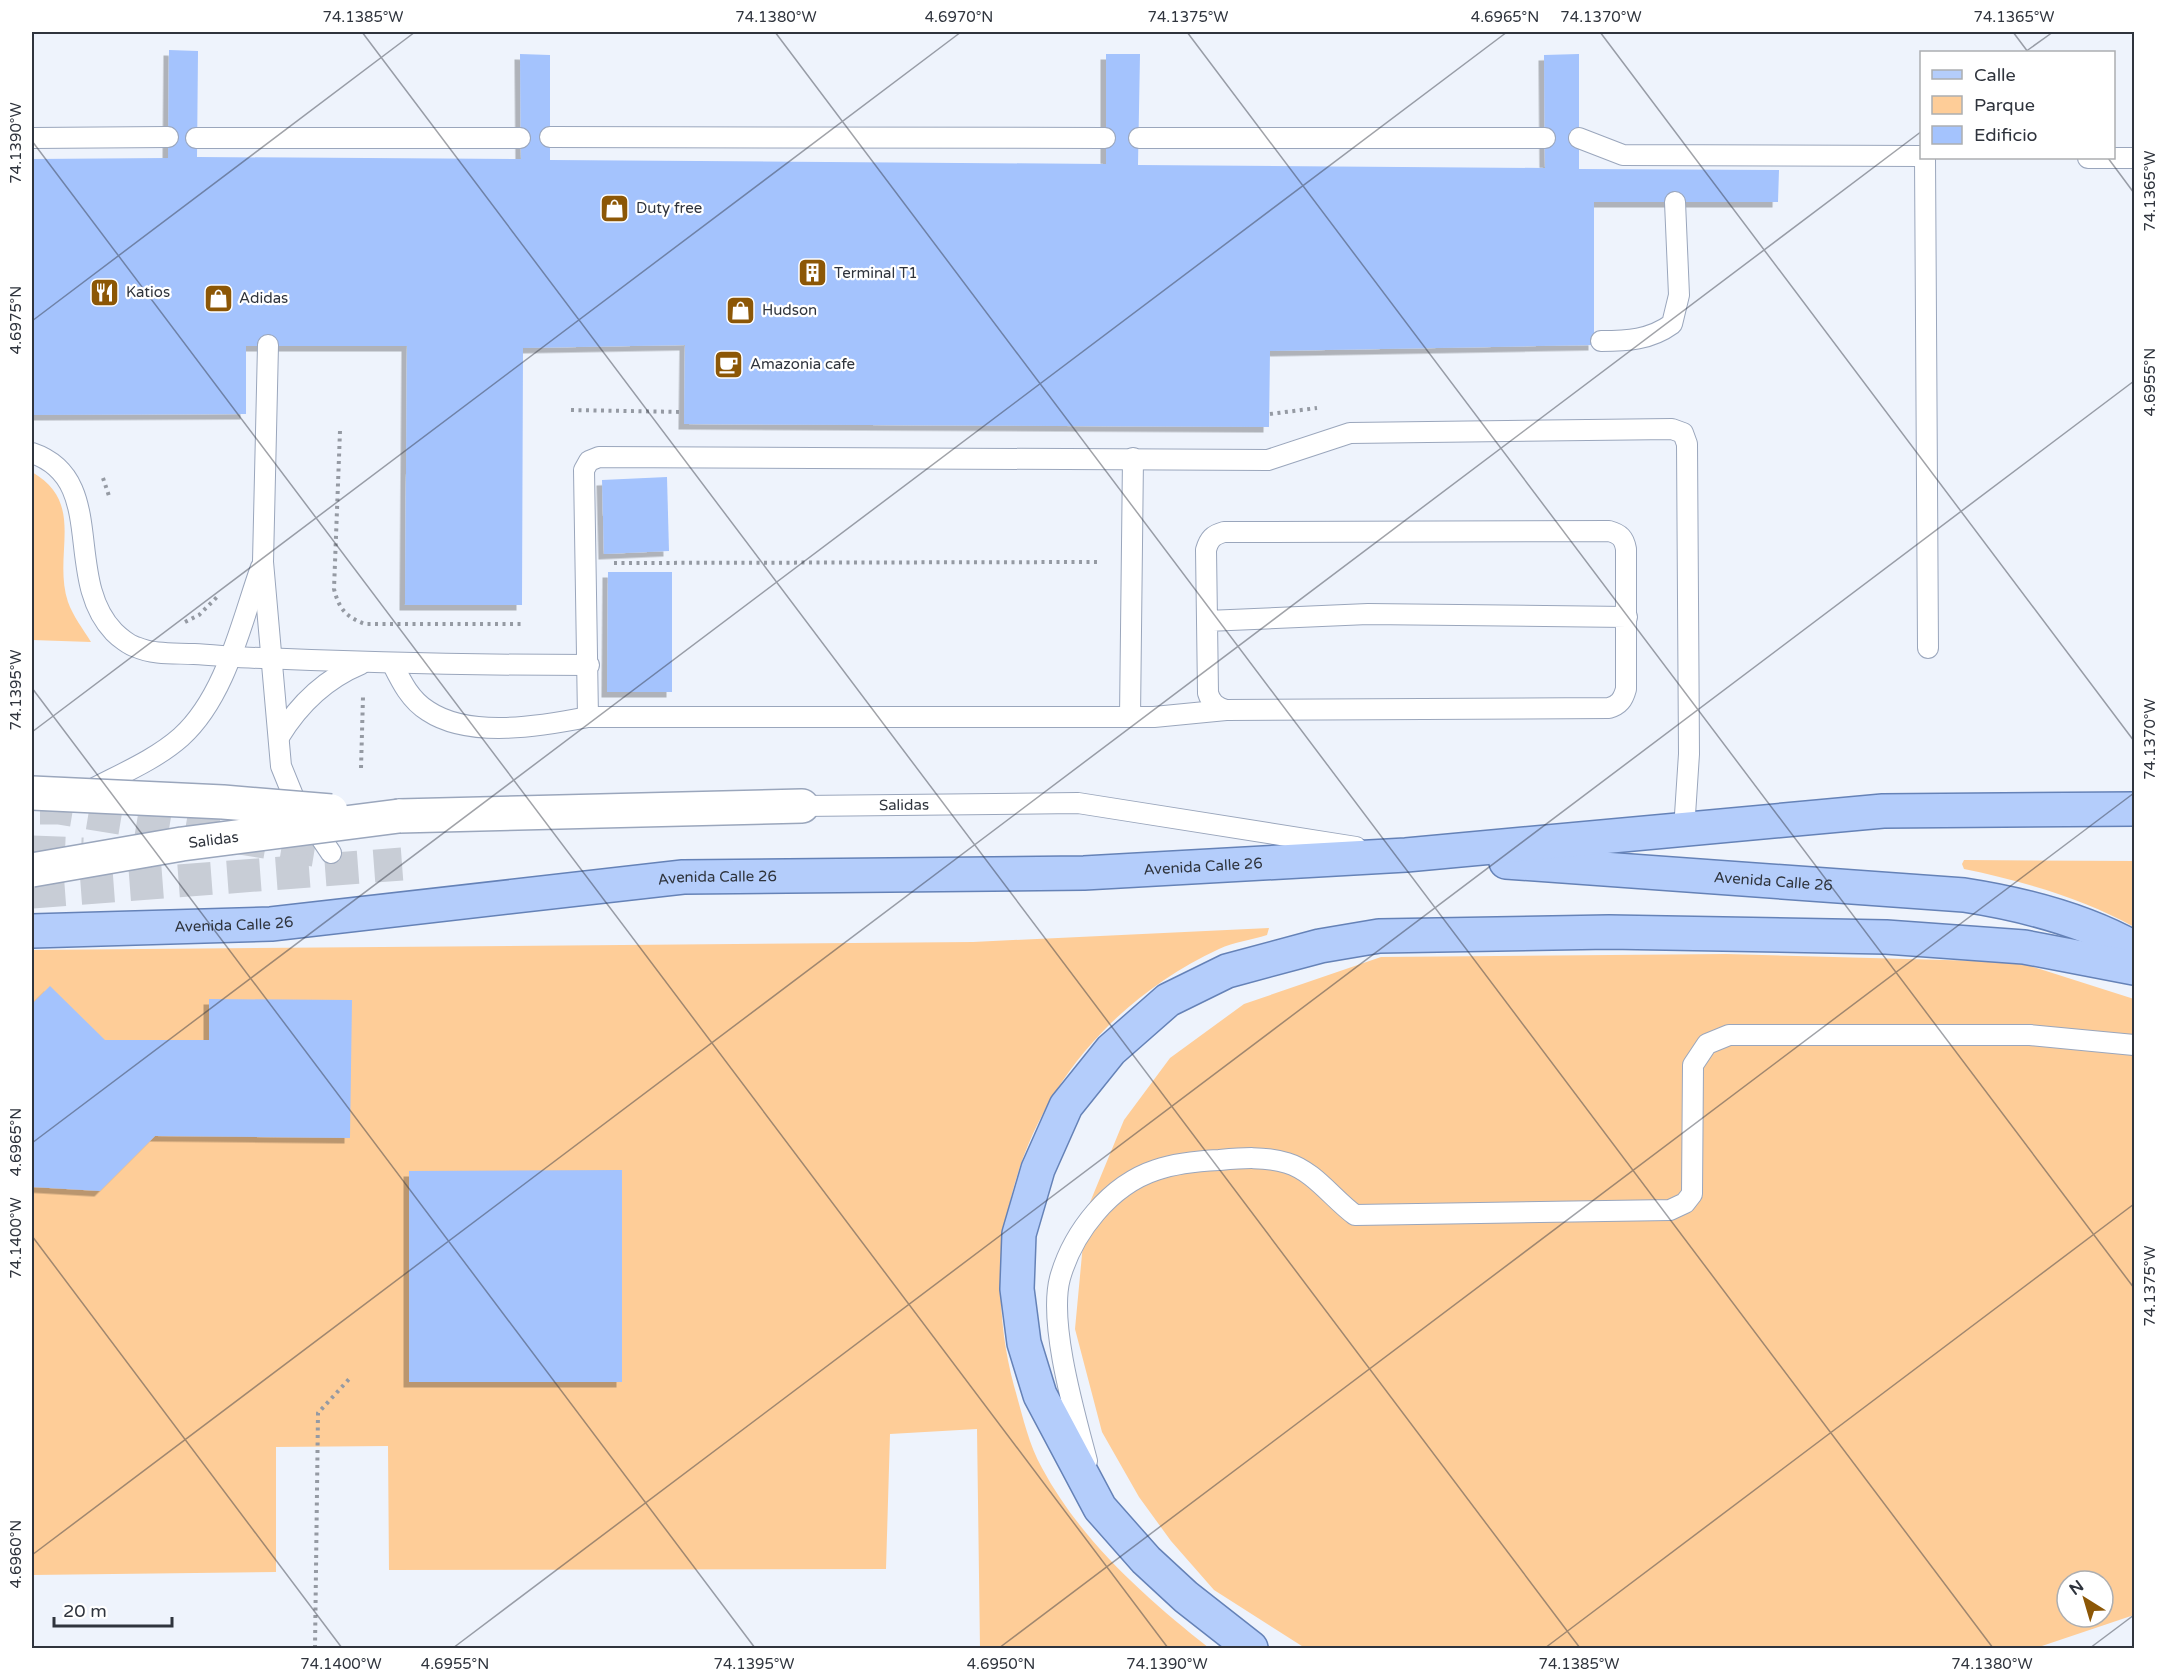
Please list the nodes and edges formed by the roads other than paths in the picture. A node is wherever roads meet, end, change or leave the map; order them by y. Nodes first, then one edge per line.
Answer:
1 (550, 137) dead end
2 (32, 138) edge
3 (168, 138) dead end
4 (196, 138) dead end
5 (520, 138) dead end
6 (1106, 138) dead end
7 (1139, 138) dead end
8 (1545, 138) dead end
9 (1579, 138) dead end
10 (1920, 157) edge
11 (2115, 158) edge
12 (2134, 158) edge
13 (1923, 159) edge
14 (1675, 202) dead end
15 (1600, 341) dead end
16 (268, 345) dead end
17 (32, 453) edge
18 (1133, 458) junction
19 (263, 562) junction
20 (1627, 617) junction
21 (1207, 621) junction
22 (1928, 648) dead end
23 (229, 657) junction
24 (272, 659) junction
25 (364, 663) junction
26 (392, 663) junction
27 (589, 665) junction
28 (1226, 710) junction
29 (588, 717) junction
30 (1130, 717) junction
31 (279, 737) junction
32 (45, 800) edge
33 (802, 806) joint
34 (2134, 809) edge
35 (399, 816) junction
36 (1684, 830) junction
37 (331, 853) dead end
38 (1406, 855) junction
39 (32, 870) edge
40 (32, 931) edge
41 (2134, 948) edge
42 (2134, 968) edge
43 (2134, 1045) edge
44 (1100, 1508) junction
45 (1251, 1648) edge

1 - 6 lane
2 - 3 lane
4 - 5 lane
7 - 8 lane
9 - 10 lane
11 - 12 lane
13 - 22 lane
14 - 15 lane
16 - 19 lane
17 - 23 lane
18 - 27 lane
18 - 30 lane
18 - 36 lane
19 - 23 lane
19 - 24 lane
20 - 21 lane
20 - 21 lane
20 - 28 lane
21 - 28 lane
23 - 24 lane
23 - 32 lane
24 - 25 lane
24 - 31 lane
25 - 26 lane
25 - 31 lane
26 - 27 lane
26 - 29 lane
27 - 29 lane
28 - 30 lane
29 - 30 lane
31 - 37 lane
32 - 35 street, Salidas, bridge
33 - 35 street, Salidas
33 - 38 lane, Salidas
34 - 36 main road, Avenida Calle 26
35 - 39 street, Salidas, bridge
36 - 38 main road, Avenida Calle 26
38 - 40 main road, Avenida Calle 26
38 - 41 main road, Avenida Calle 26
42 - 44 main road
43 - 44 lane
44 - 45 main road

